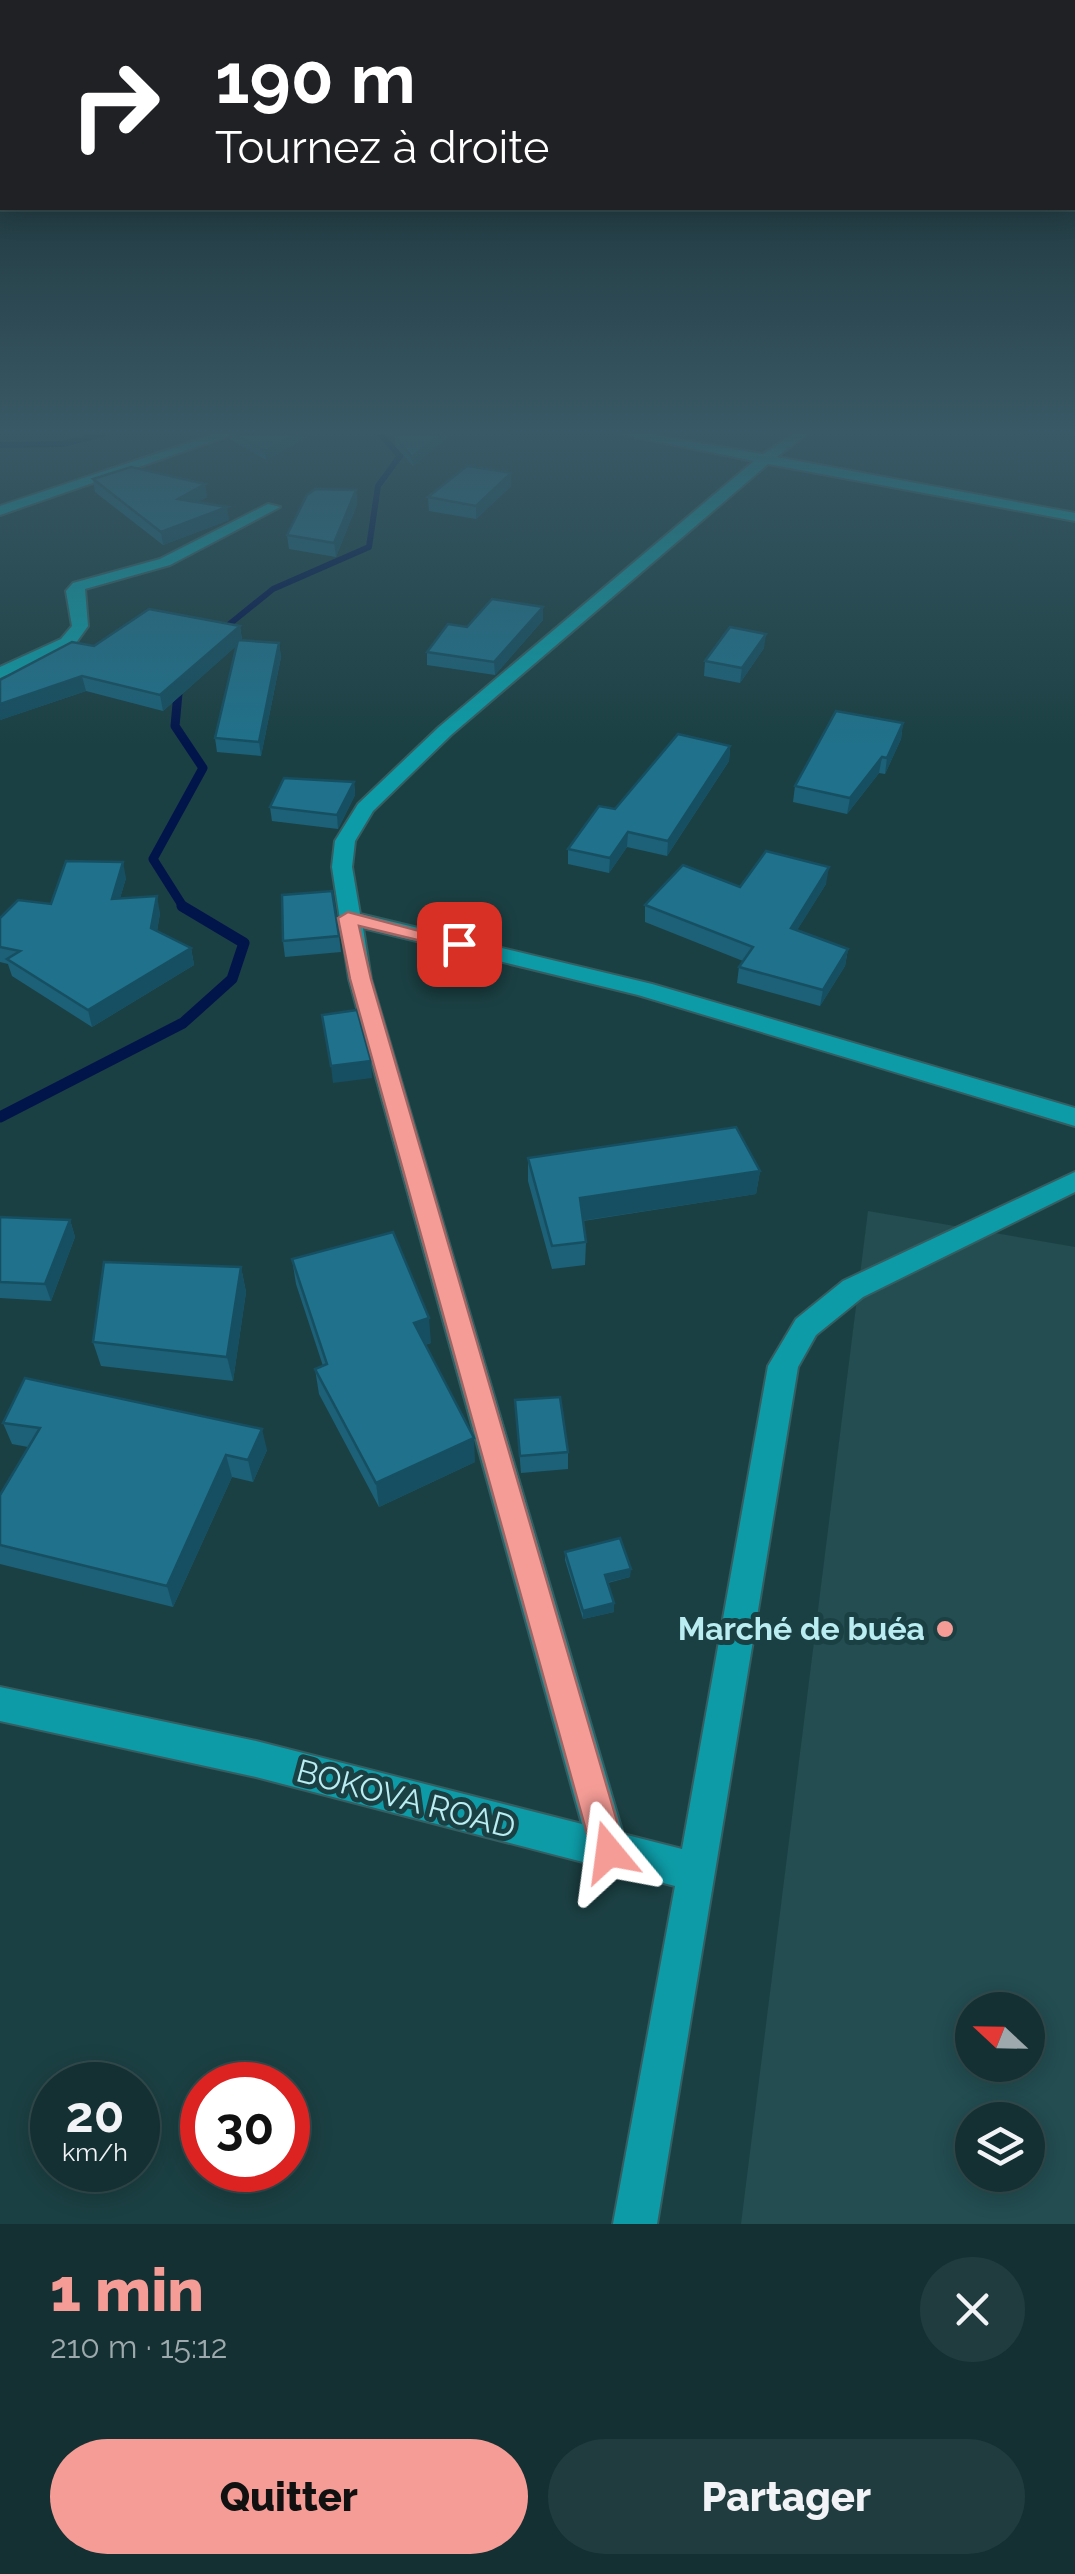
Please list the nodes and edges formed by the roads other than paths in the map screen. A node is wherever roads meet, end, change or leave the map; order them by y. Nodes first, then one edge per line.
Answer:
1 (212, 538) edge
2 (671, 538) edge
3 (0, 673) edge
4 (348, 918) junction
5 (1075, 1116) edge
6 (1075, 1180) edge
7 (0, 1704) edge
8 (609, 1852) junction
9 (697, 1872) junction
10 (635, 2224) edge

1 - 3 street
2 - 4 street
4 - 5 street
4 - 8 street
6 - 9 street
7 - 8 street, BOKOVA ROAD
8 - 9 street, BOKOVA ROAD
9 - 10 street

